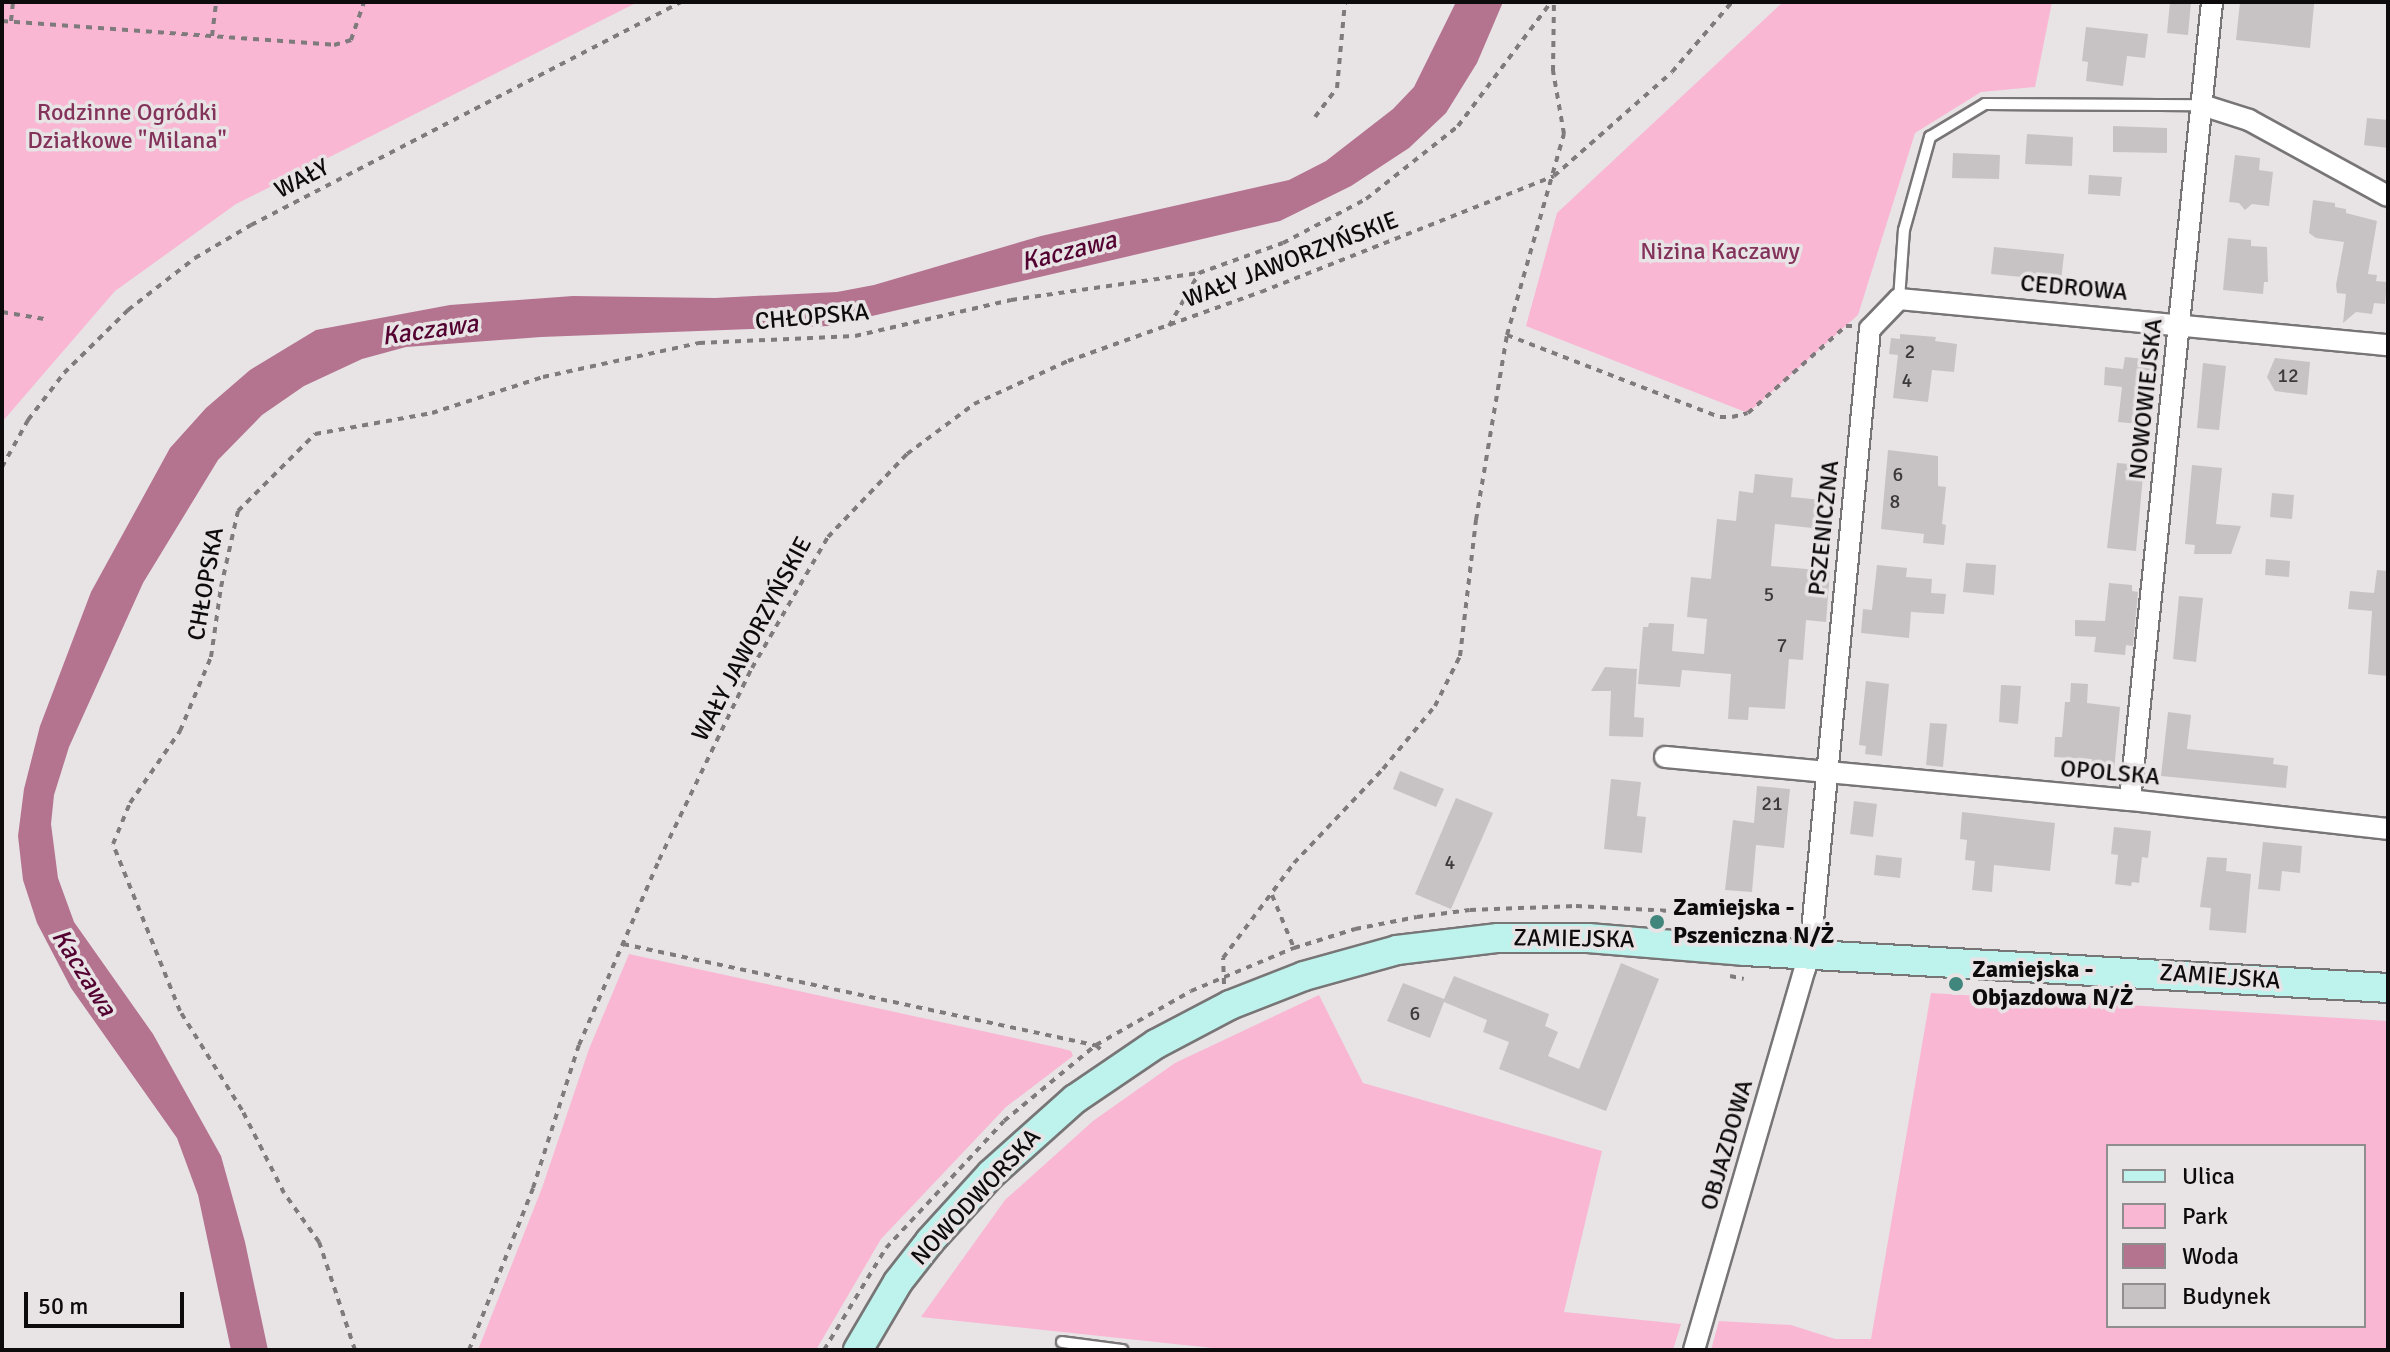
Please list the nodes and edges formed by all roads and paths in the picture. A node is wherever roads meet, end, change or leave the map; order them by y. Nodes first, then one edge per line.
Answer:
1 (13, 2) edge
2 (216, 2) edge
3 (364, 2) edge
4 (682, 2) edge
5 (1345, 2) edge
6 (1553, 2) edge
7 (1732, 2) edge
8 (2212, 2) edge
9 (2, 21) edge
10 (11, 21) junction
11 (212, 36) junction
12 (2202, 105) junction
13 (1315, 117) dead end
14 (1554, 176) junction
15 (2388, 196) edge
16 (1199, 273) junction
17 (1899, 299) junction
18 (2, 312) edge
19 (44, 319) dead end
20 (2180, 323) junction
21 (1169, 326) junction
22 (1870, 329) junction
23 (1507, 335) junction
24 (2388, 345) edge
25 (2, 467) edge
26 (1665, 757) dead end
27 (1826, 774) junction
28 (2130, 800) junction
29 (2388, 829) edge
30 (1272, 893) junction
31 (1748, 915) dead end
32 (623, 944) junction
33 (1294, 948) junction
34 (1808, 954) junction
35 (1222, 977) junction
36 (2388, 988) edge
37 (1230, 1005) junction
38 (1096, 1045) junction
39 (1119, 1066) junction
40 (1062, 1342) dead end
41 (355, 1350) edge
42 (469, 1350) edge
43 (824, 1350) edge
44 (858, 1350) edge
45 (1122, 1350) edge
46 (1694, 1350) edge

1 - 10 path
2 - 11 path
3 - 11 path
4 - 25 path, WAŁY
5 - 13 path
6 - 14 path
6 - 16 path, CHŁOPSKA
7 - 14 path, WAŁY JAWORZYŃSKIE
8 - 12 street, NOWOWIEJSKA
9 - 10 path
10 - 11 path
12 - 15 street
12 - 17 lane
12 - 20 street, NOWOWIEJSKA
14 - 21 path, WAŁY JAWORZYŃSKIE
14 - 23 path
16 - 21 path
16 - 41 path, CHŁOPSKA
17 - 20 street, CEDROWA
17 - 22 street
18 - 19 path
20 - 24 street, CEDROWA
20 - 28 street, NOWOWIEJSKA
21 - 32 path, WAŁY JAWORZYŃSKIE
22 - 23 path
22 - 27 street, PSZENICZNA
23 - 30 path
26 - 27 street
27 - 28 street, OPOLSKA
27 - 34 street, PSZENICZNA
28 - 29 street, OPOLSKA
30 - 33 path
30 - 35 path
31 - 33 path
32 - 38 path
32 - 42 path, WAŁY JAWORZYŃSKIE
33 - 35 path
34 - 36 street, ZAMIEJSKA
34 - 37 street, ZAMIEJSKA
34 - 46 street, OBJAZDOWA
35 - 37 path
35 - 38 path
37 - 39 street, ZAMIEJSKA
38 - 39 path
38 - 43 path
39 - 44 street, NOWODWORSKA
40 - 45 lane

